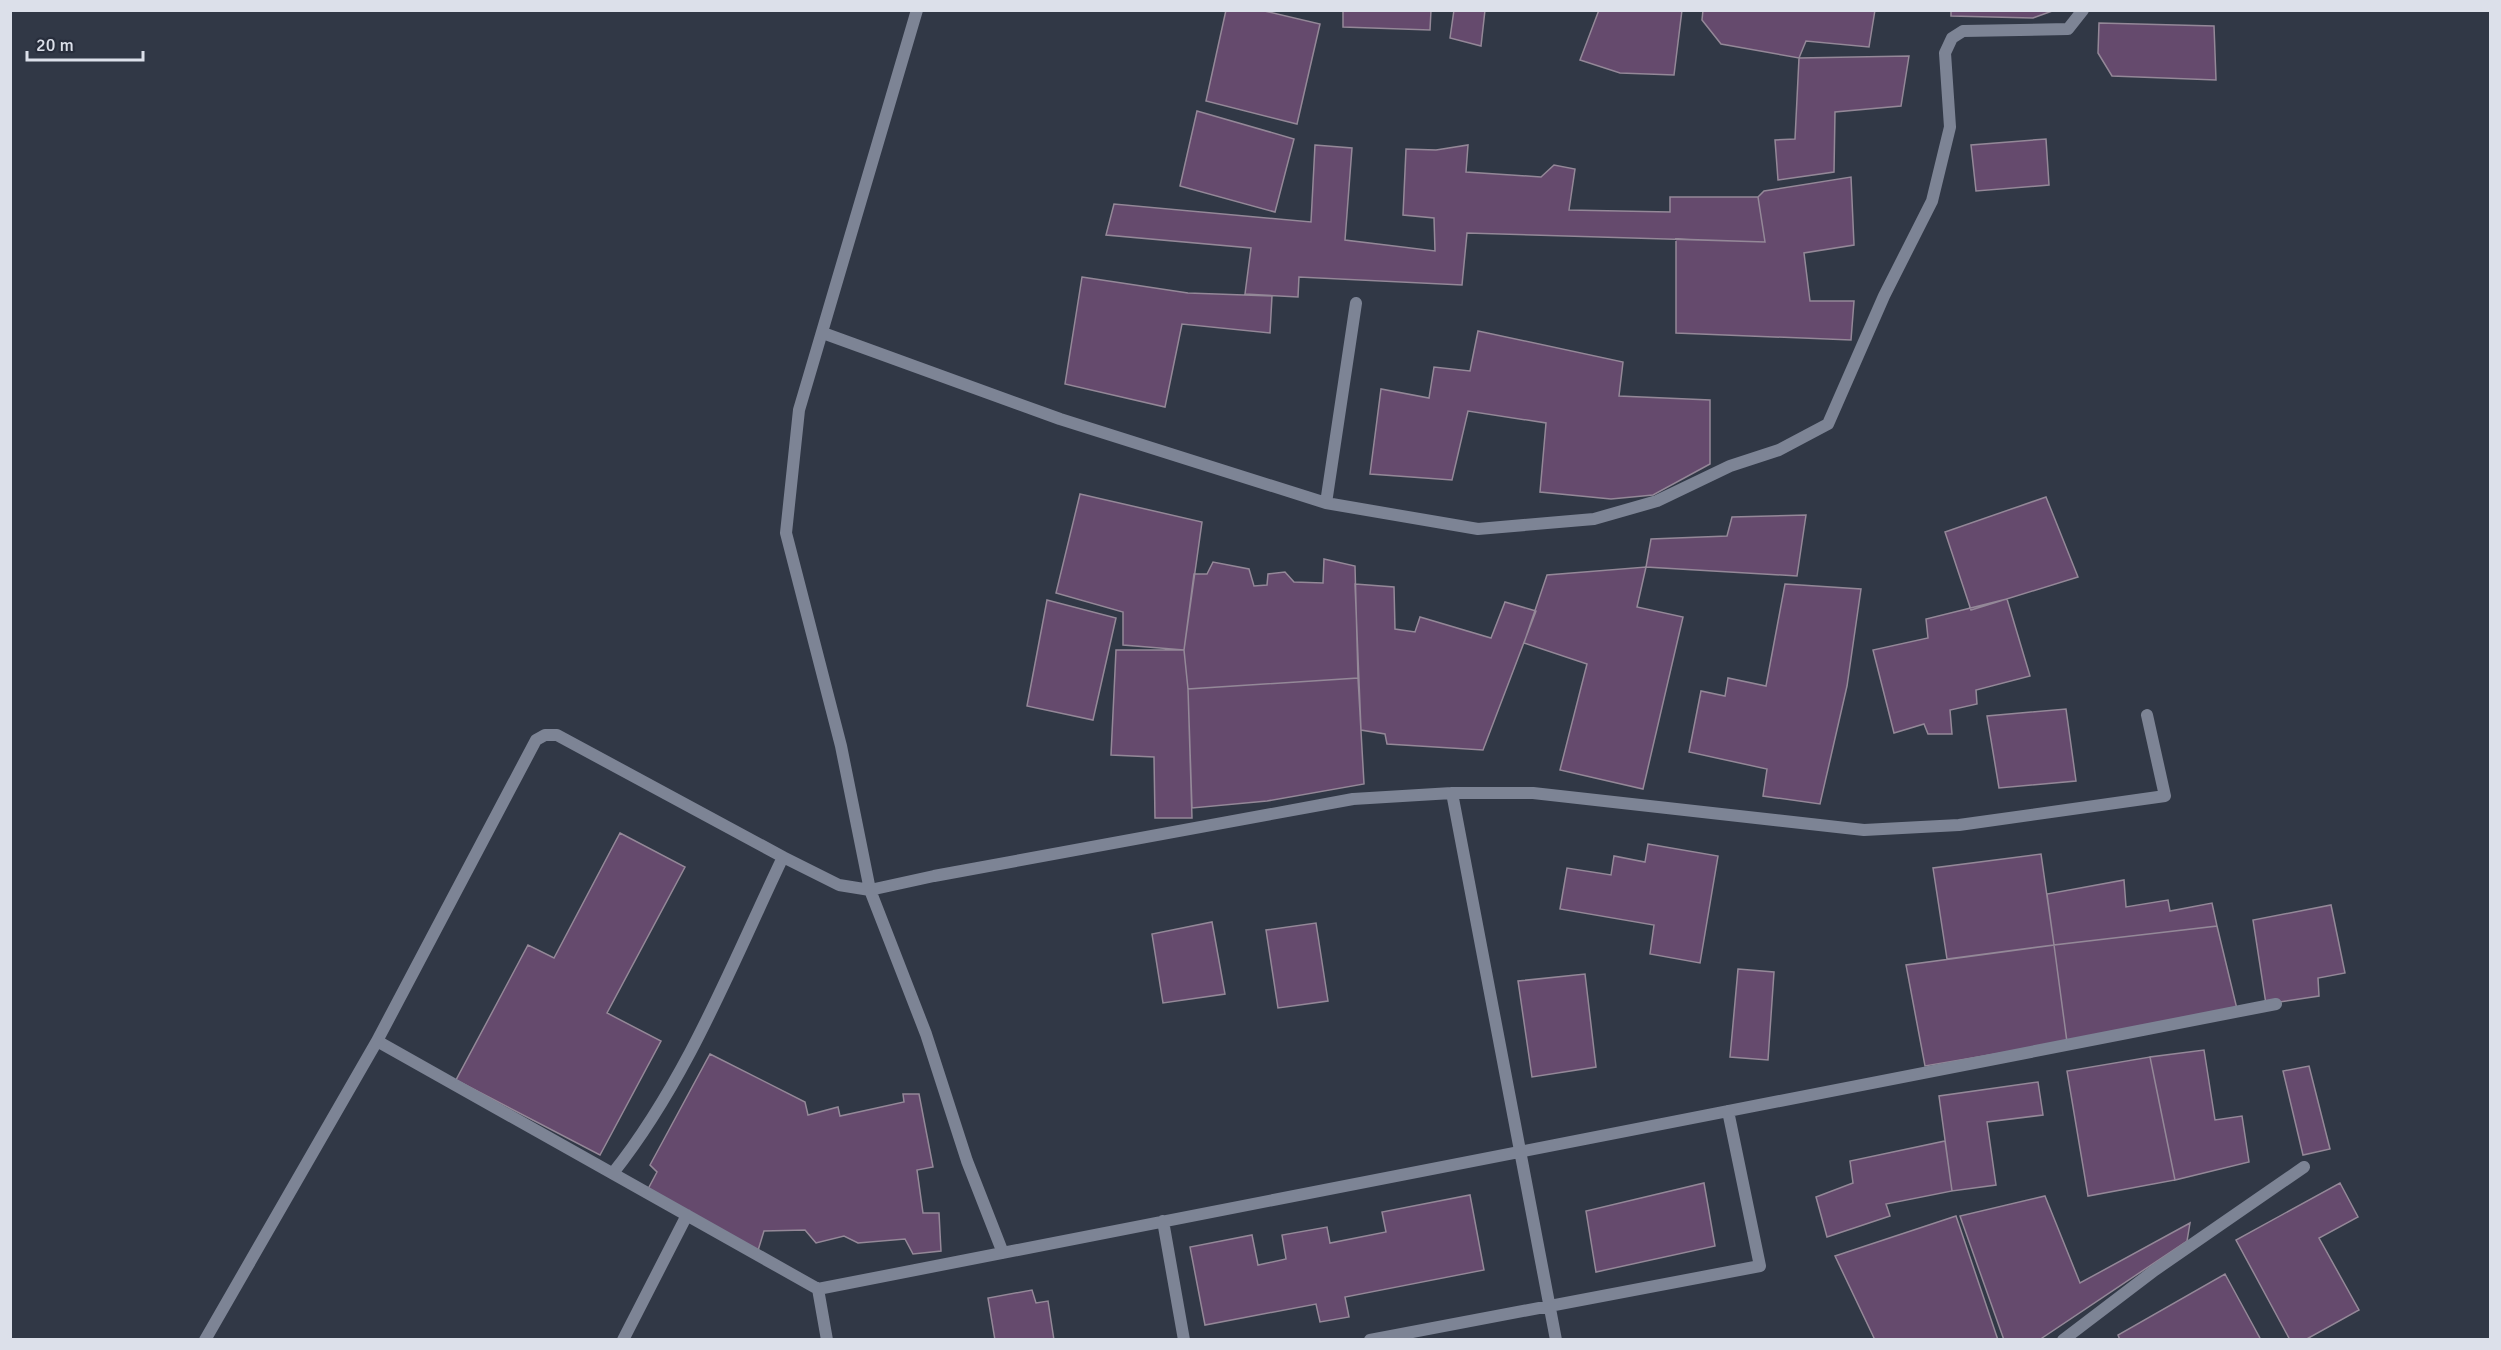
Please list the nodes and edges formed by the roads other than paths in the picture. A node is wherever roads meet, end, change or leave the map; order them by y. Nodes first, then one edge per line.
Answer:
1 (917, 10) edge
2 (2082, 10) edge
3 (1356, 303) dead end
4 (823, 333) junction
5 (1326, 503) junction
6 (2146, 716) dead end
7 (1452, 793) junction
8 (783, 857) junction
9 (870, 890) junction
10 (2276, 1005) dead end
11 (377, 1041) junction
12 (1728, 1111) junction
13 (1521, 1152) junction
14 (2304, 1167) dead end
15 (613, 1173) junction
16 (687, 1215) junction
17 (1163, 1221) junction
18 (1003, 1253) junction
19 (818, 1289) junction
20 (1550, 1306) junction
21 (205, 1340) edge
22 (623, 1340) edge
23 (827, 1340) edge
24 (1184, 1340) edge
25 (1370, 1340) edge
26 (1556, 1340) edge
27 (2063, 1340) edge

1 - 4 street
2 - 5 street
3 - 5 street
4 - 5 street
4 - 9 street
6 - 7 street
7 - 9 street
7 - 13 street
8 - 9 street
8 - 11 street
8 - 15 street
9 - 18 street
10 - 12 street
11 - 15 street
11 - 21 street
12 - 13 street
12 - 20 street
13 - 17 street
13 - 20 street
14 - 27 street
15 - 16 street
16 - 19 street
16 - 22 street
17 - 18 street
17 - 24 street
18 - 19 street
19 - 23 street
20 - 25 street
20 - 26 street

